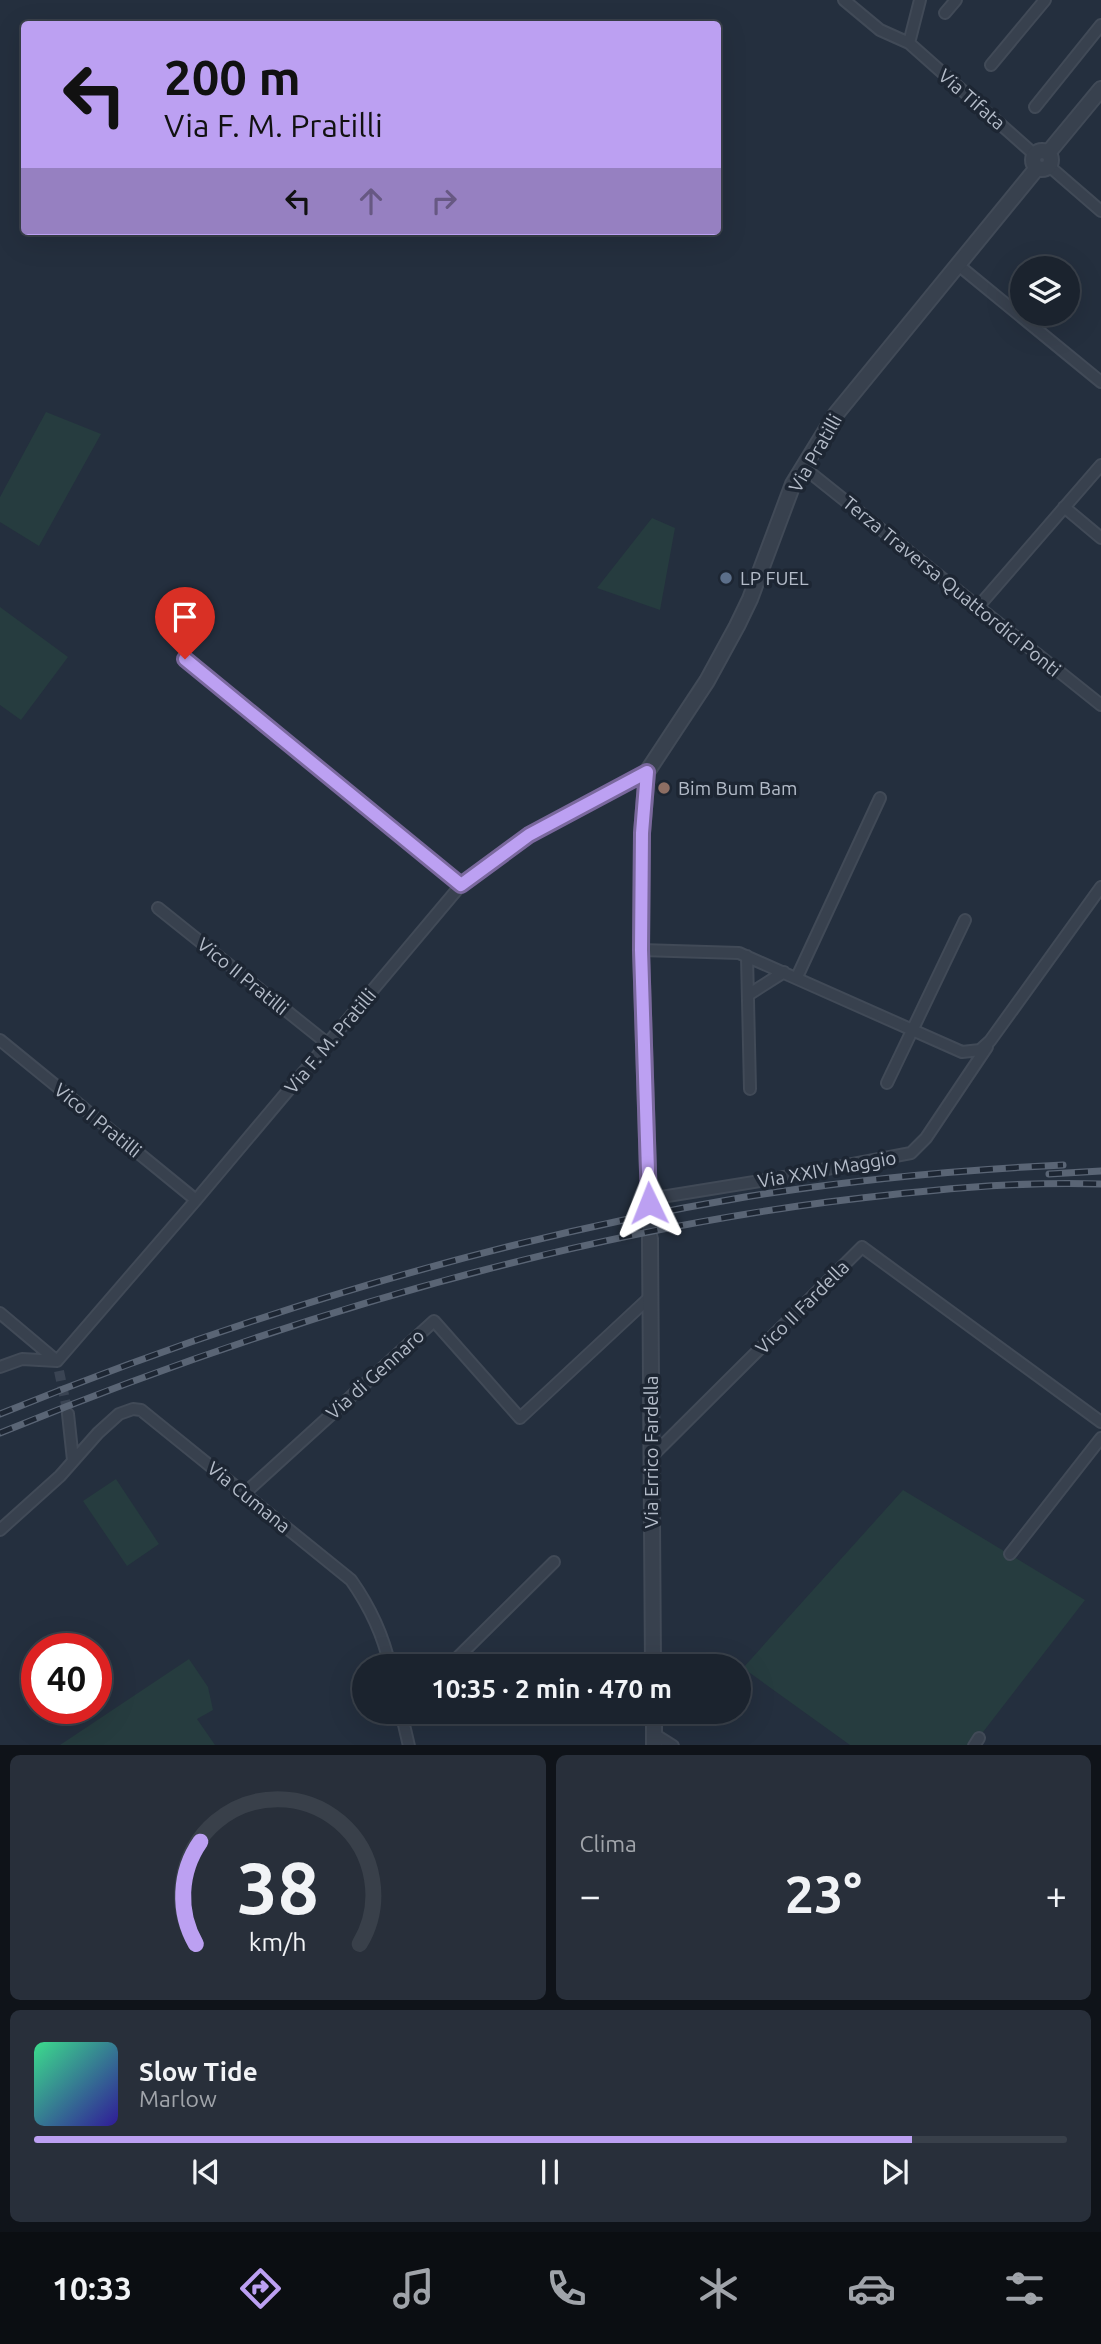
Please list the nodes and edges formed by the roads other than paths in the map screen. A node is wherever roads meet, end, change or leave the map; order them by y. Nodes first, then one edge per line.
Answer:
1 (844, 0) edge
2 (920, 0) edge
3 (956, 0) edge
4 (1045, 0) edge
5 (945, 13) dead end
6 (1101, 25) edge
7 (909, 43) junction
8 (991, 65) dead end
9 (1098, 98) edge
10 (1035, 107) dead end
11 (1042, 161) junction
12 (1101, 211) edge
13 (957, 264) junction
14 (1101, 382) edge
15 (1101, 465) edge
16 (803, 467) junction
17 (1064, 507) junction
18 (1101, 538) edge
19 (978, 607) junction
20 (185, 659) dead end
21 (1101, 705) edge
22 (647, 772) junction
23 (880, 798) dead end
24 (461, 885) junction
25 (1101, 887) edge
26 (158, 908) dead end
27 (965, 920) dead end
28 (641, 950) junction
29 (747, 956) junction
30 (784, 972) junction
31 (797, 977) junction
32 (748, 995) junction
33 (913, 1031) junction
34 (0, 1040) edge
35 (990, 1041) junction
36 (328, 1044) junction
37 (887, 1083) dead end
38 (750, 1089) dead end
39 (196, 1200) junction
40 (649, 1201) joint
41 (650, 1238) tunnel mouth
42 (650, 1297) junction
43 (0, 1313) edge
44 (58, 1366) junction
45 (0, 1367) edge
46 (68, 1415) tunnel mouth
47 (1101, 1422) edge
48 (1101, 1438) edge
49 (651, 1457) junction
50 (73, 1460) junction
51 (246, 1493) junction
52 (0, 1530) edge
53 (1010, 1554) dead end
54 (554, 1562) dead end
55 (387, 1654) edge
56 (461, 1654) edge
57 (653, 1654) edge
58 (405, 1724) edge
59 (654, 1740) edge
60 (409, 1745) edge
61 (673, 1745) edge

1 - 7 street, Via Tifata
2 - 7 street
3 - 5 street
4 - 8 street
6 - 10 street
7 - 11 street, Via Tifata
9 - 11 street, Via Pratilli
11 - 12 street, Via Tifata
11 - 13 street, Via Pratilli
13 - 14 street
13 - 16 street, Via Pratilli
15 - 17 street
16 - 19 street, Terza Traversa Quattordici Ponti
16 - 22 street, Via Pratilli
17 - 18 street
17 - 19 street
19 - 21 street, Terza Traversa Quattordici Ponti
20 - 24 street
22 - 24 street, Via F. M. Pratilli
22 - 28 street
23 - 31 street
24 - 36 street, Via F. M. Pratilli
25 - 35 street, Via XXIV Maggio
26 - 36 street, Vico II Pratilli
27 - 33 street
28 - 29 street
28 - 40 street
29 - 30 street
29 - 32 street
30 - 31 street
30 - 32 street
31 - 33 street
32 - 38 street
33 - 35 street
33 - 37 street
34 - 39 street, Vico I Pratilli
35 - 40 street, Via XXIV Maggio
36 - 39 street, Via F. M. Pratilli
39 - 44 street, Via F. M. Pratilli
41 - 42 street, Via Errico Fardella
42 - 49 street, Via Errico Fardella
42 - 51 street, Via di Gennaro
43 - 44 street
44 - 45 street
46 - 50 street
47 - 49 street, Vico II Fardella
48 - 53 street
49 - 57 street, Via Errico Fardella
50 - 51 street, Via Cumana
50 - 52 street, Via Cumana
51 - 55 street, Via Cumana
54 - 56 street
58 - 60 street
59 - 61 street

